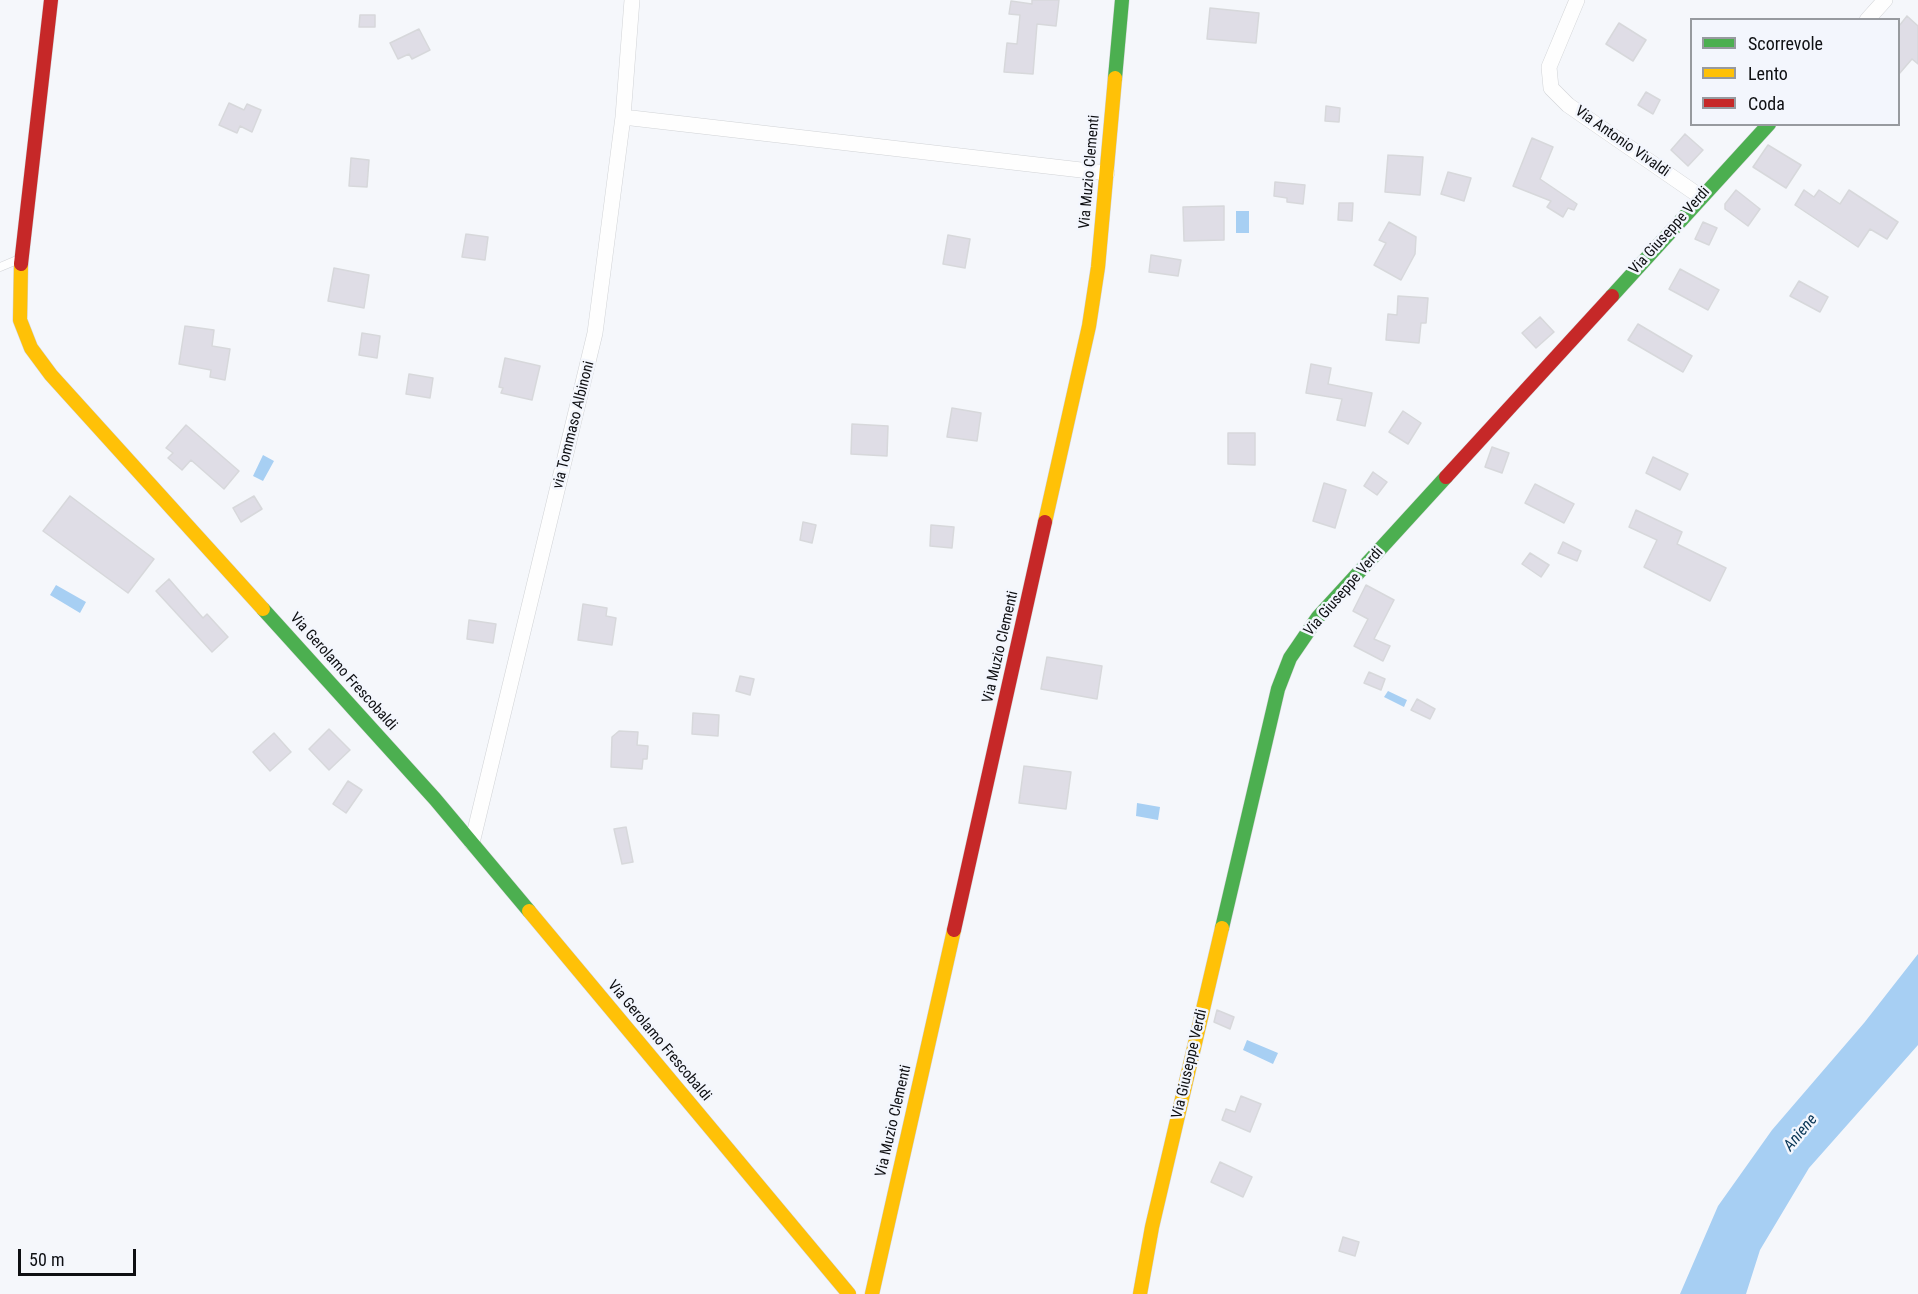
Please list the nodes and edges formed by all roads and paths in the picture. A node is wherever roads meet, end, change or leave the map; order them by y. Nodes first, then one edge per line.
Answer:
1 (51, 0) edge
2 (632, 0) edge
3 (1122, 0) edge
4 (1577, 0) edge
5 (1885, 0) edge
6 (1869, 18) edge
7 (623, 117) junction
8 (1767, 126) edge
9 (1107, 173) junction
10 (1701, 197) junction
11 (21, 258) junction
12 (0, 267) edge
13 (472, 843) junction
14 (849, 1294) edge
15 (872, 1294) edge
16 (1140, 1294) edge

1 - 11 street, Via Gerolamo Frescobaldi
2 - 7 street, via Tommaso Albinoni
3 - 9 street, Via Muzio Clementi
4 - 10 street, Via Antonio Vivaldi
5 - 6 street
7 - 9 street
7 - 13 street, via Tommaso Albinoni
8 - 10 street, Via Giuseppe Verdi
9 - 15 street, Via Muzio Clementi
10 - 16 street, Via Giuseppe Verdi
11 - 12 lane
11 - 13 street, Via Gerolamo Frescobaldi
13 - 14 street, Via Gerolamo Frescobaldi

